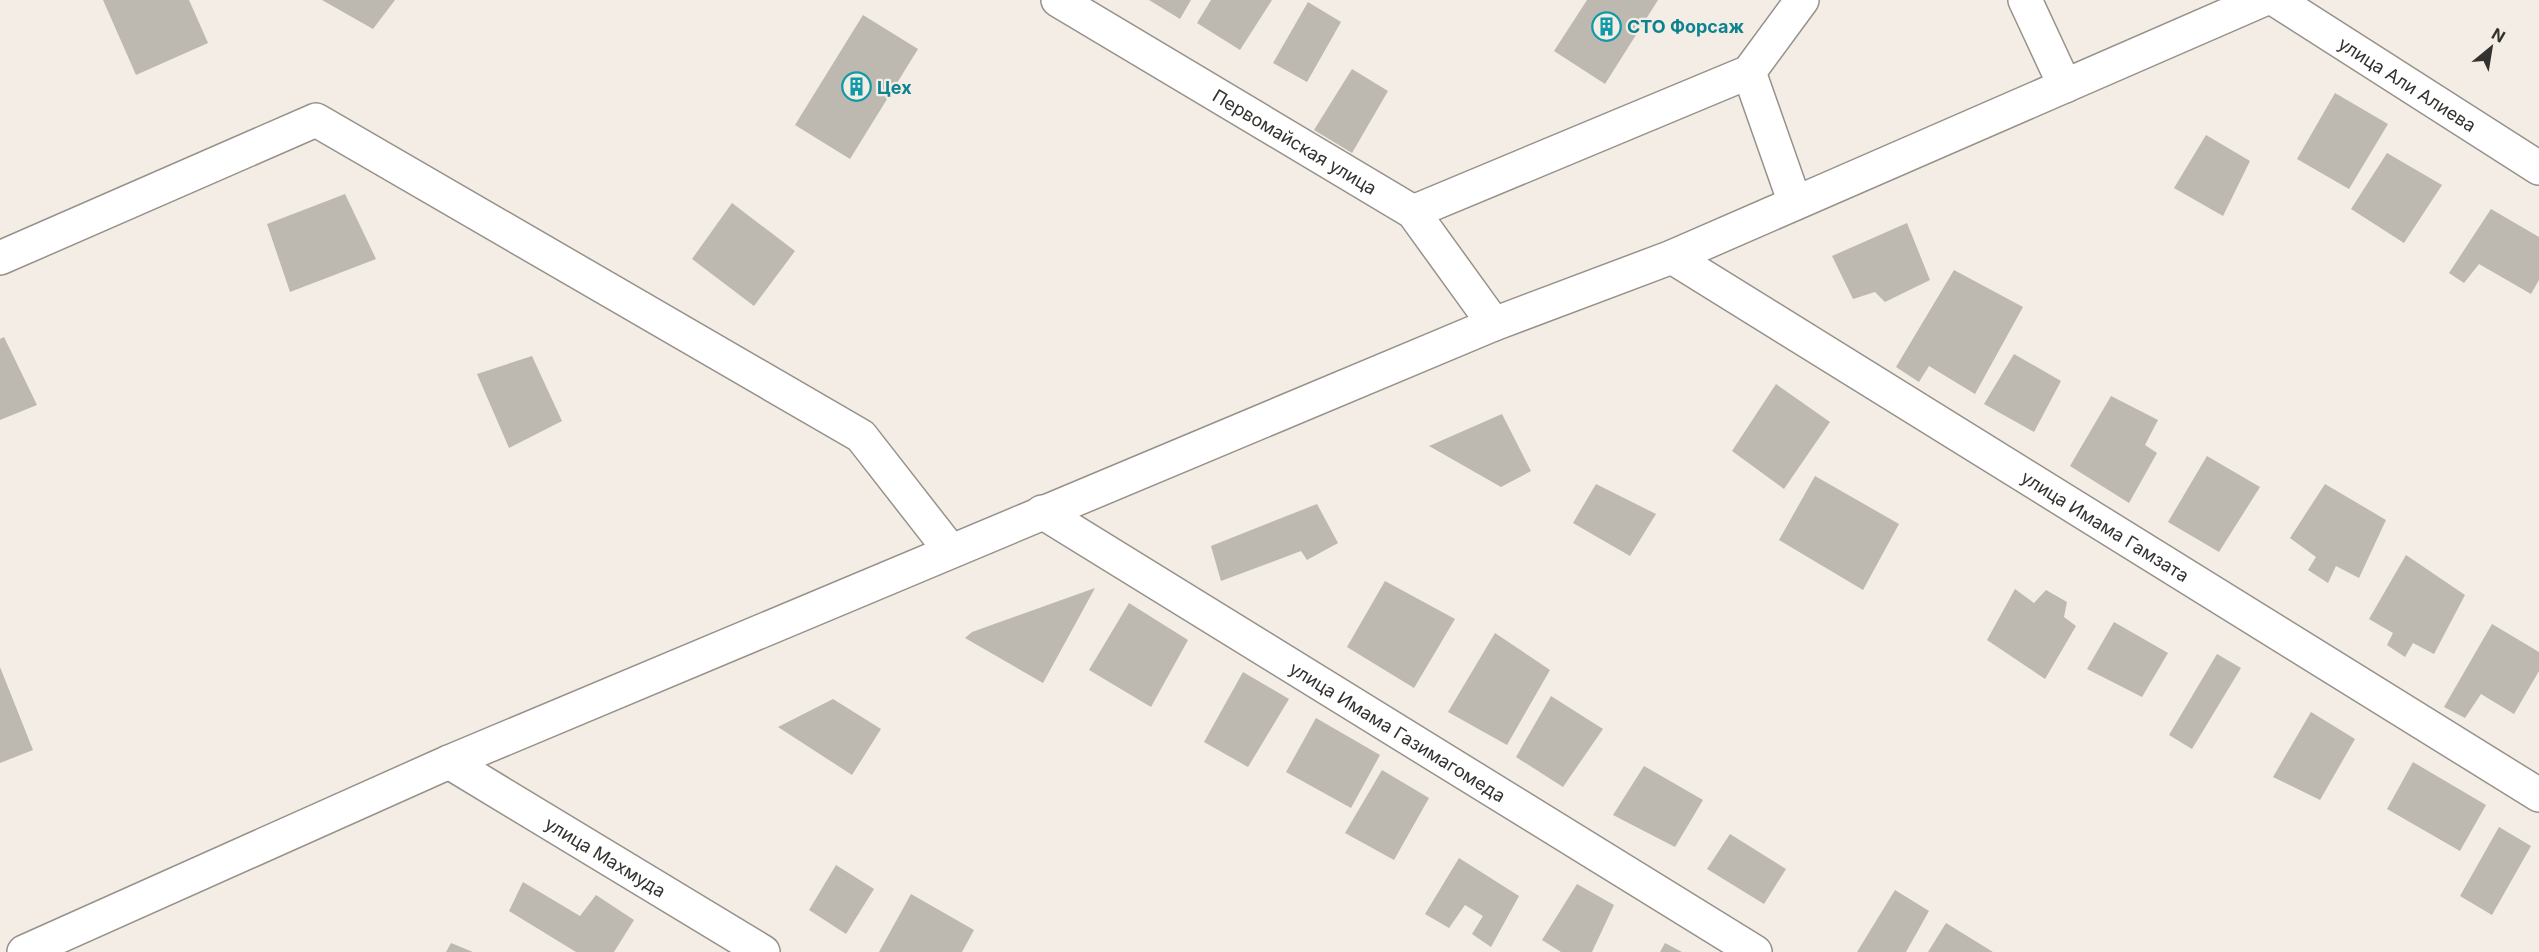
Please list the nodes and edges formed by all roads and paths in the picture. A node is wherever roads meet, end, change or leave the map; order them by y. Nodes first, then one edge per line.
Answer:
1 (1058, 0) edge
2 (1802, 0) edge
3 (2025, 0) edge
4 (2262, 0) edge
5 (2276, 0) edge
6 (1749, 72) junction
7 (2065, 86) junction
8 (2539, 168) edge
9 (1795, 203) junction
10 (1413, 212) junction
11 (1671, 257) junction
12 (0, 258) edge
13 (1494, 324) junction
14 (1042, 512) junction
15 (950, 550) junction
16 (449, 762) junction
17 (2539, 795) edge
18 (24, 952) edge
19 (763, 952) edge
20 (1755, 952) edge

1 - 10 street, Первомайская улица
2 - 6 street
3 - 7 street
4 - 7 street
5 - 8 street, улица Али Алиева
6 - 9 street
6 - 10 street
7 - 9 street
9 - 11 street
10 - 13 street, Первомайская улица
11 - 13 street
11 - 17 street, улица Имама Гамзата
12 - 15 street
13 - 14 street
14 - 15 street
14 - 20 street, улица Имама Газимагомеда
15 - 16 street
16 - 18 street
16 - 19 street, улица Махмуда

